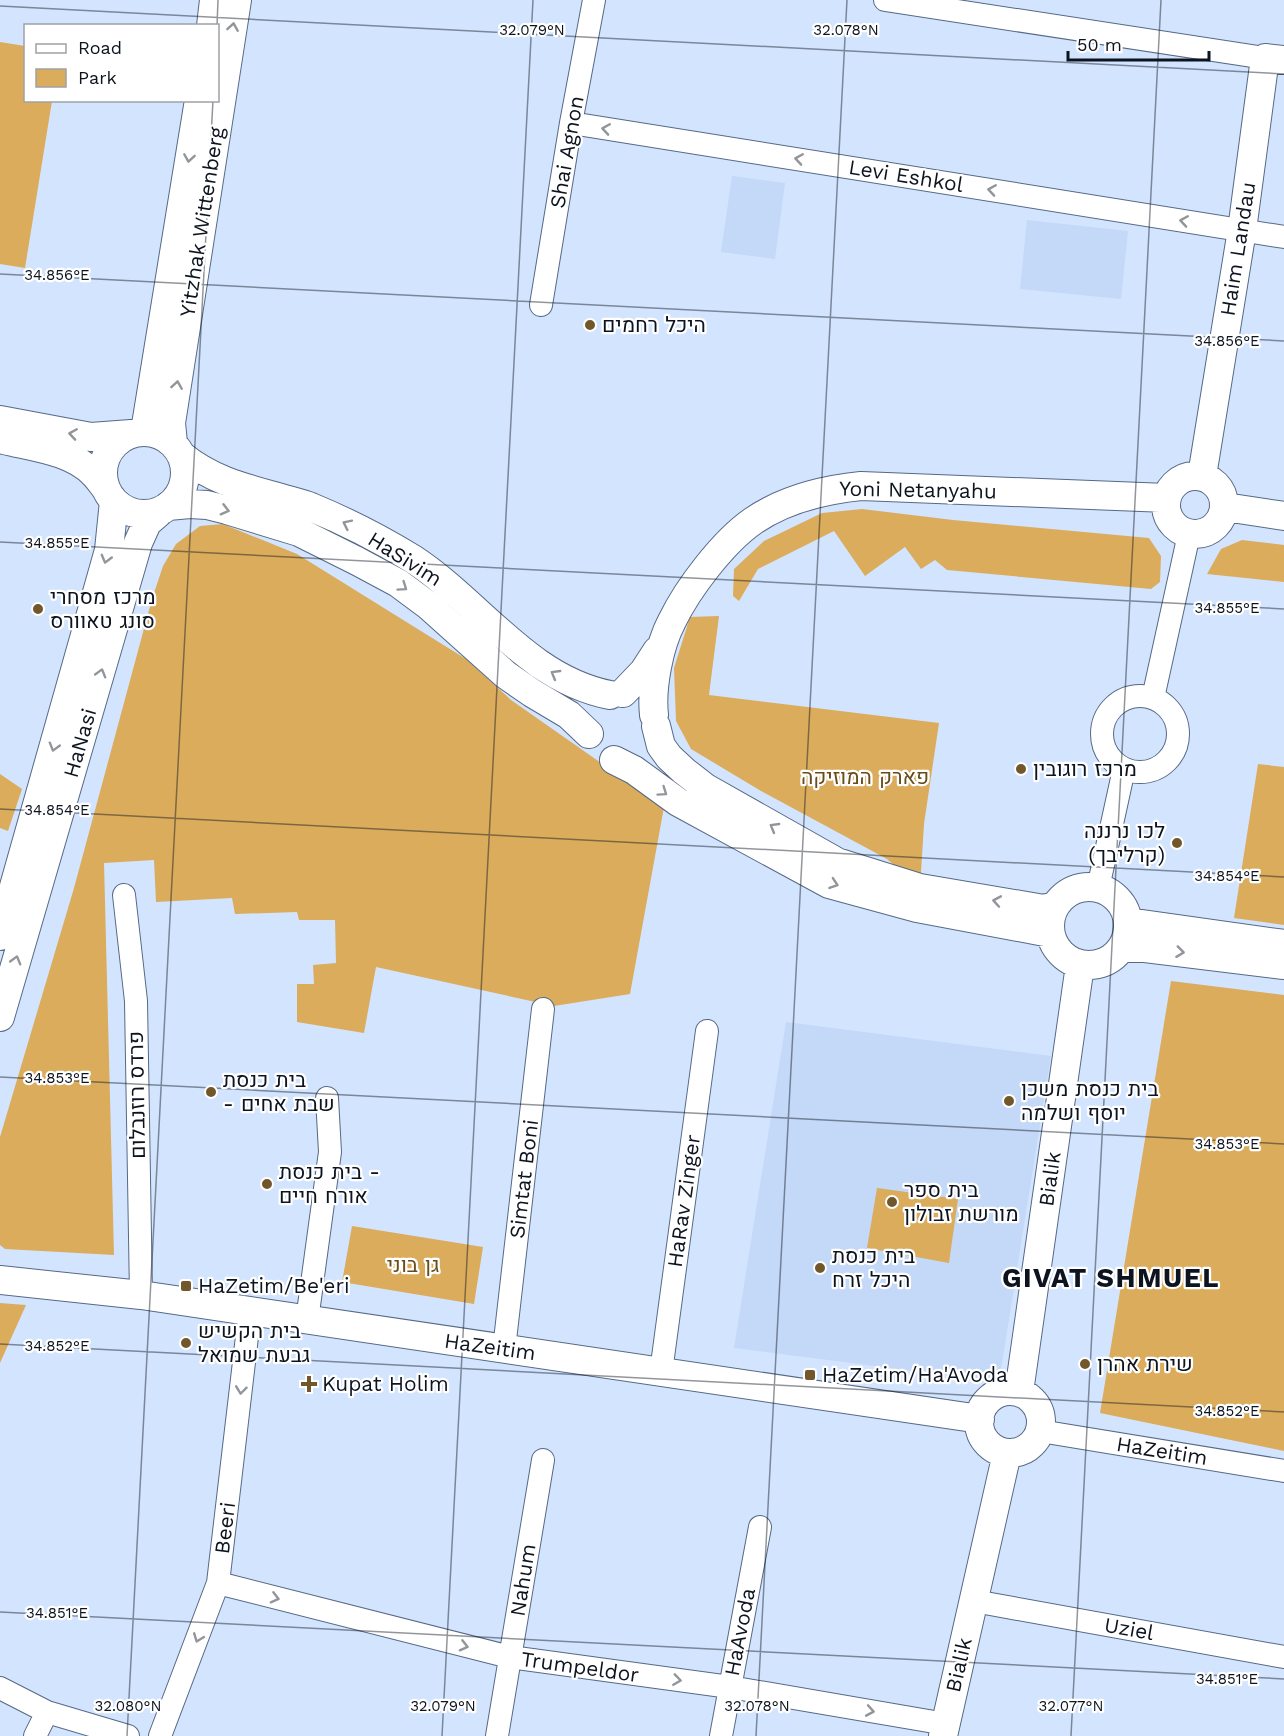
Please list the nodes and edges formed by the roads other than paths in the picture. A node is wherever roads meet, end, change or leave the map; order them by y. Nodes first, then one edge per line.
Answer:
1 (214, 0) edge
2 (237, 0) edge
3 (594, 0) edge
4 (885, 0) edge
5 (211, 24) edge
6 (1274, 59) edge
7 (199, 102) edge
8 (571, 123) junction
9 (1242, 230) junction
10 (1284, 237) edge
11 (541, 305) dead end
12 (0, 420) edge
13 (138, 433) junction
14 (0, 439) edge
15 (177, 449) junction
16 (1202, 476) junction
17 (110, 495) junction
18 (1167, 498) junction
19 (1224, 507) junction
20 (165, 508) junction
21 (1284, 516) edge
22 (1190, 534) junction
23 (665, 639) junction
24 (616, 694) junction
25 (1153, 698) junction
26 (655, 721) junction
27 (589, 734) junction
28 (614, 760) junction
29 (1124, 769) junction
30 (1098, 888) junction
31 (124, 895) dead end
32 (1052, 920) junction
33 (1125, 935) junction
34 (0, 936) edge
35 (1284, 944) edge
36 (1080, 965) junction
37 (1284, 965) edge
38 (543, 1009) dead end
39 (0, 1017) edge
40 (707, 1031) dead end
41 (327, 1098) dead end
42 (0, 1280) edge
43 (141, 1295) junction
44 (250, 1311) junction
45 (307, 1320) junction
46 (504, 1349) junction
47 (661, 1372) junction
48 (1019, 1392) junction
49 (980, 1419) junction
50 (1040, 1431) junction
51 (1007, 1453) junction
52 (543, 1460) dead end
53 (1284, 1471) edge
54 (760, 1527) dead end
55 (218, 1583) junction
56 (974, 1601) junction
57 (510, 1657) junction
58 (1284, 1657) edge
59 (730, 1687) junction
60 (0, 1688) edge
61 (47, 1712) junction
62 (945, 1730) edge
63 (35, 1736) edge
64 (128, 1736) edge
65 (160, 1736) edge
66 (497, 1736) edge
67 (722, 1736) edge

1 - 5 street
15 -> 2 street, Yitzhak Wittenberg
3 - 8 street, Shai Agnon
4 - 6 street
6 - 9 street, Haim Landau
7 -> 13 street, Yitzhak Wittenberg
9 -> 8 street, Levi Eshkol
8 - 11 street, Shai Agnon
9 - 10 street, Levi Eshkol
9 - 16 street, Haim Landau
13 -> 12 street
13 - 15 street
13 - 17 street
14 - 17 street
15 - 20 street
24 -> 15 street, HaSivim
16 - 18 street
16 - 19 street
17 - 20 street
17 -> 34 street, HaNasi
18 - 22 street
18 - 23 street, Yoni Netanyahu
19 - 21 street
19 - 22 street
20 -> 27 street, HaSivim
39 -> 20 street, HaNasi
22 - 25 street
23 - 24 street, Yoni Netanyahu
23 - 26 street, Yoni Netanyahu
24 - 26 street
24 - 27 street
25 - 29 street
25 - 29 street
26 - 28 street
32 -> 26 street
27 - 28 street
28 -> 32 street
29 - 30 street
30 - 32 street
30 - 33 street
31 - 43 street, פרדס רוזנבלום
32 - 36 street
33 - 35 street
33 - 36 street
33 -> 37 street
36 - 48 street, Bialik
38 - 46 street, Simtat Boni
40 - 47 street, HaRav Zinger
41 - 45 street
42 - 43 street, HaZeitim
43 - 44 street, HaZeitim
44 - 45 street, HaZeitim
44 -> 55 street, Beeri
45 - 46 street, HaZeitim
46 - 47 street, HaZeitim
47 - 49 street, HaZeitim
48 - 49 street
48 - 50 street
49 - 51 street
50 - 51 street
50 - 53 street, HaZeitim
51 - 56 street, Bialik
52 - 57 street, Nahum
54 - 59 street, HaAvoda
55 -> 57 street, Trumpeldor
55 -> 65 street, Beeri
56 - 58 street, Uziel
56 - 62 street, Bialik
57 -> 59 street, Trumpeldor
57 - 66 street, Nahum
59 -> 62 street, Trumpeldor
59 - 67 street, HaAvoda
60 - 61 street
61 - 63 street
61 - 64 street

